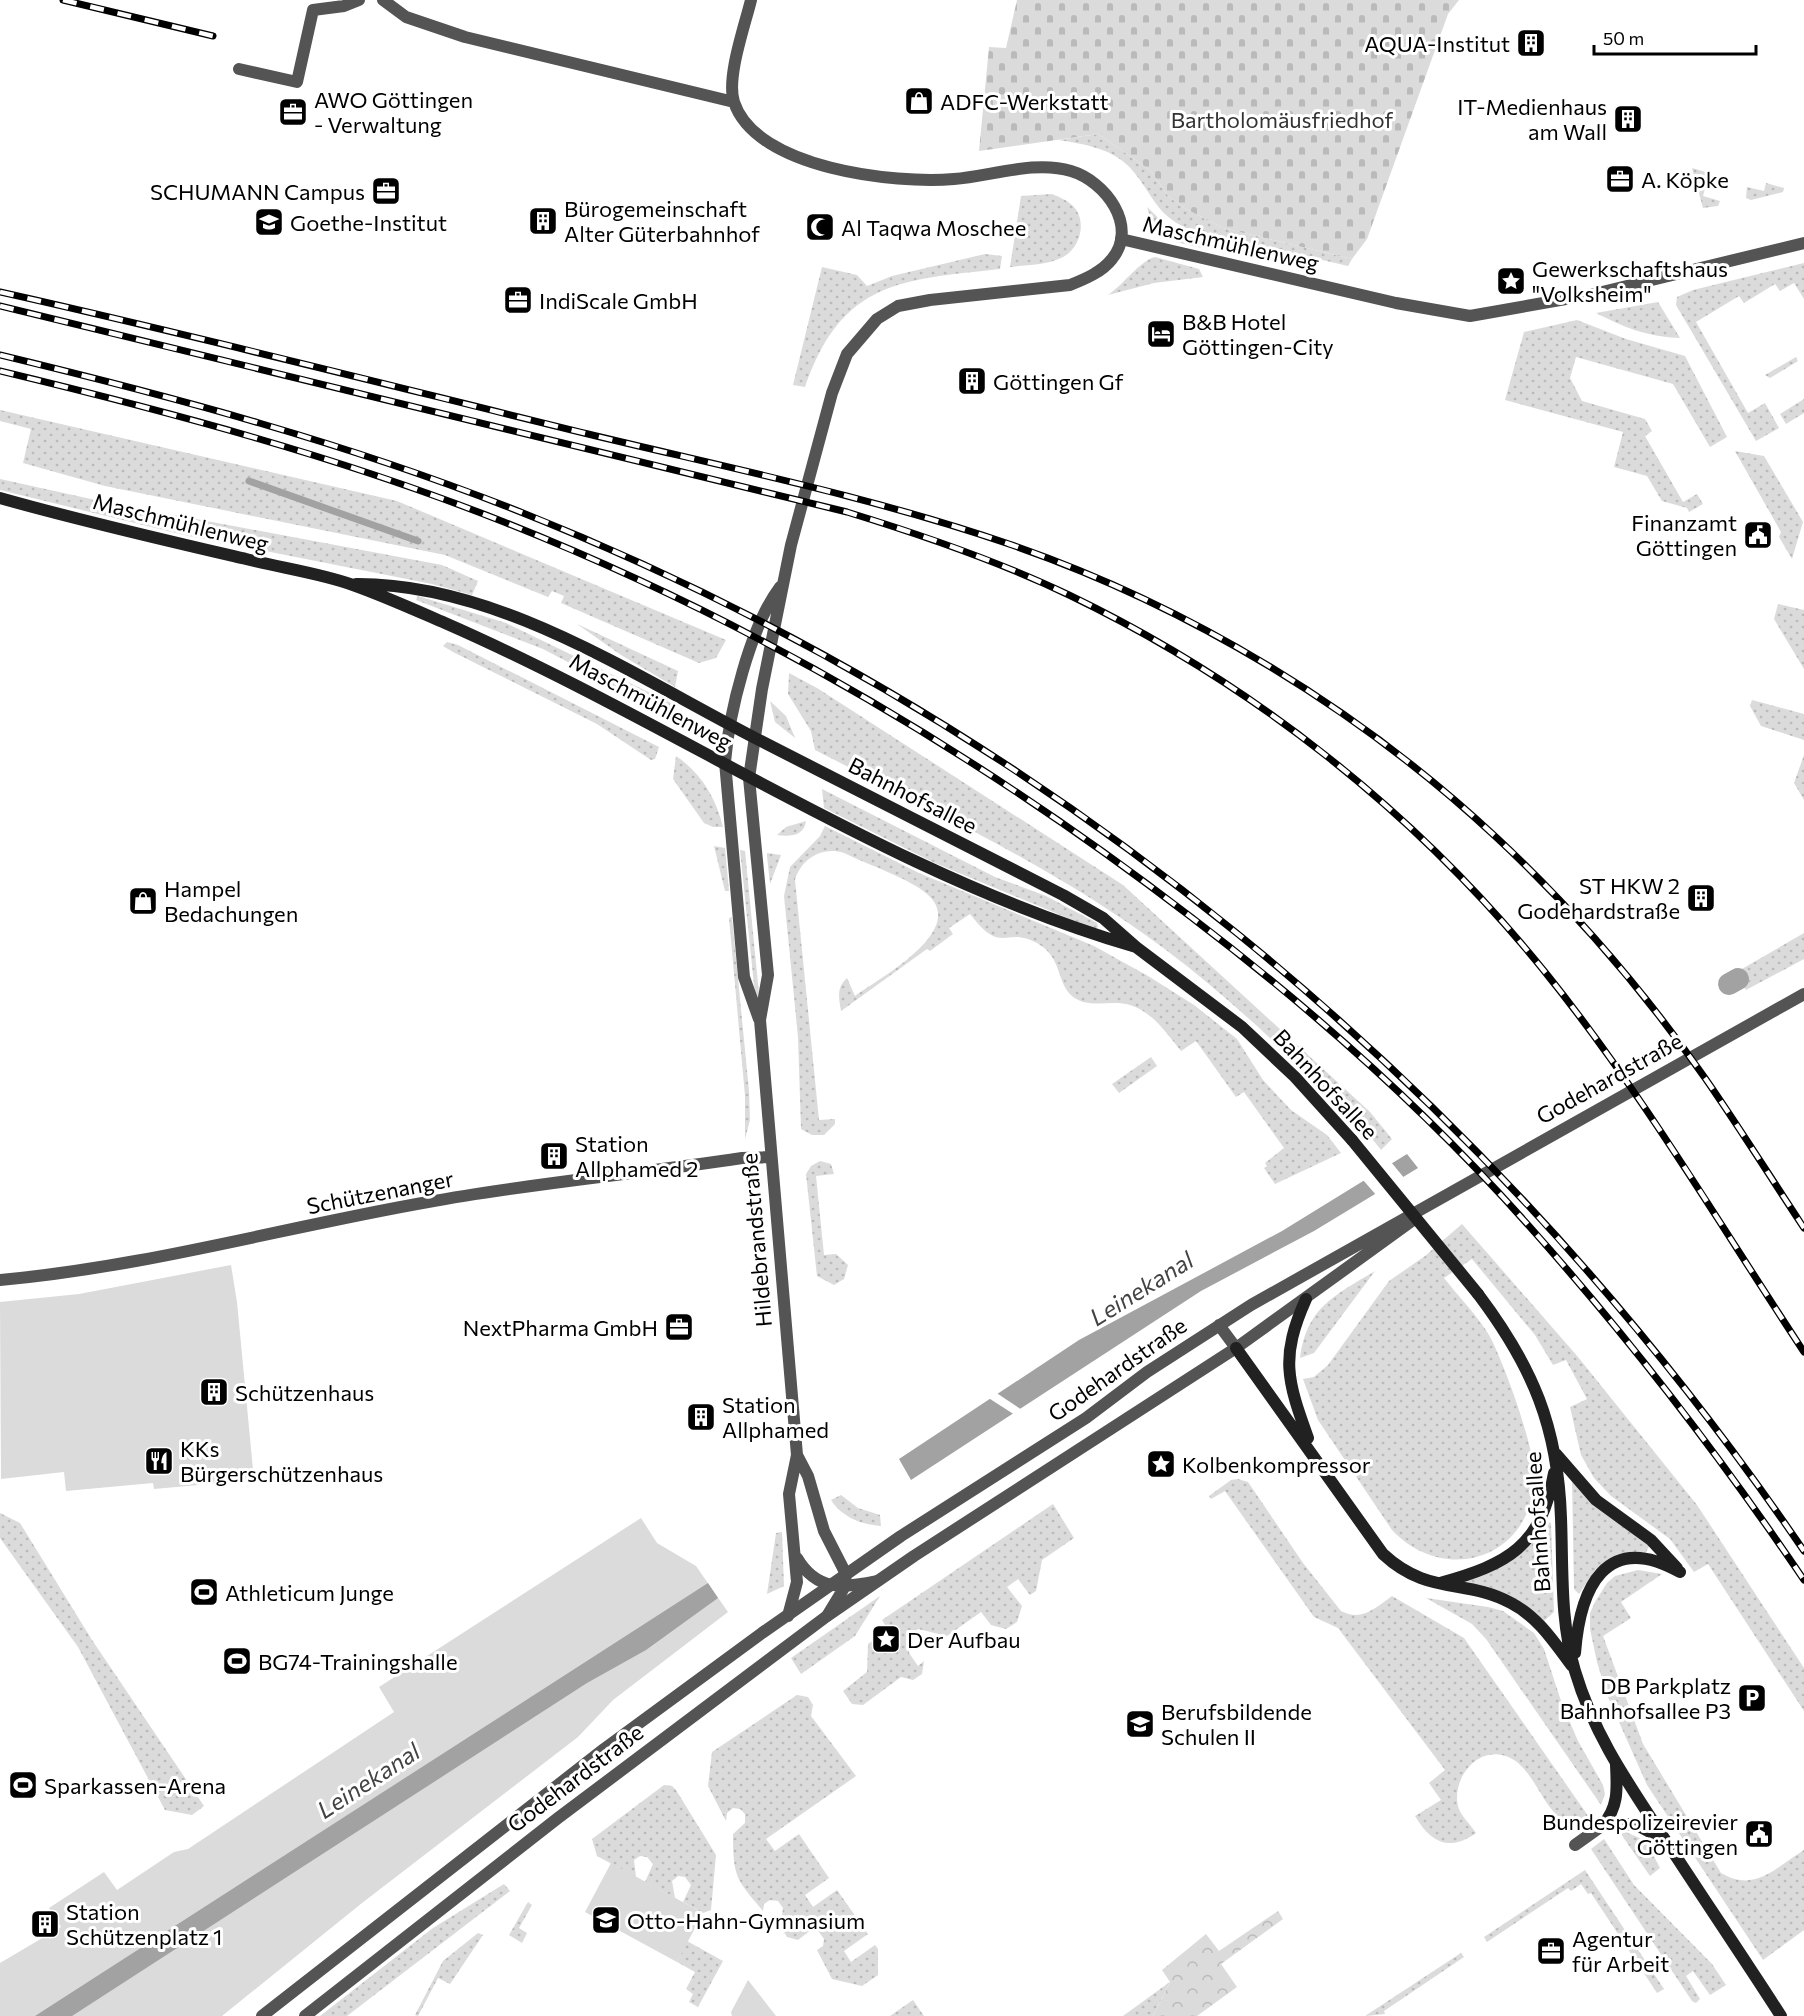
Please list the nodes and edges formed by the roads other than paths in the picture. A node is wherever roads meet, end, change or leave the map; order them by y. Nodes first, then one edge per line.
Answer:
1 (359, 0) edge
2 (383, 0) edge
3 (751, 0) edge
4 (239, 69) dead end
5 (734, 102) junction
6 (1121, 239) junction
7 (1804, 243) edge
8 (0, 498) edge
9 (782, 584) junction
10 (352, 585) junction
11 (728, 723) junction
12 (756, 739) junction
13 (725, 762) junction
14 (749, 778) junction
15 (1136, 947) junction
16 (1804, 994) edge
17 (760, 1020) junction
18 (770, 1157) junction
19 (1435, 1201) junction
20 (0, 1280) edge
21 (1306, 1299) junction
22 (1218, 1325) junction
23 (1236, 1348) junction
24 (1313, 1453) junction
25 (1556, 1454) junction
26 (797, 1455) junction
27 (795, 1556) junction
28 (846, 1574) junction
29 (877, 1581) junction
30 (1439, 1584) junction
31 (830, 1585) junction
32 (844, 1588) junction
33 (788, 1616) junction
34 (827, 1616) junction
35 (1574, 1669) junction
36 (1616, 1764) junction
37 (1603, 1825) junction
38 (1667, 1843) junction
39 (1575, 1845) dead end
40 (262, 2016) edge
41 (305, 2016) edge
42 (1782, 2016) edge

1 - 4 street
2 - 5 street
3 - 5 street
5 - 6 street
6 - 7 street, Maschmühlenweg
6 - 9 street, Maschmühlenweg
8 - 10 main road, Maschmühlenweg
9 - 11 street, Maschmühlenweg
9 - 12 street, Maschmühlenweg
10 - 11 main road, Maschmühlenweg
10 - 13 main road, Maschmühlenweg
11 - 12 main road, Bahnhofsallee
11 - 13 street, Hildebrandstraße
12 - 14 street, Maschmühlenweg
12 - 15 main road, Bahnhofsallee
13 - 14 main road, Maschmühlenweg
13 - 17 street, Hildebrandstraße
14 - 15 main road, Bahnhofsallee
14 - 17 street, Hildebrandstraße
15 - 25 main road, Bahnhofsallee, bridge
16 - 19 street, Godehardstraße
17 - 18 street, Hildebrandstraße
18 - 20 street, Schützenanger
18 - 26 street, Hildebrandstraße
19 - 21 street, Godehardstraße
19 - 22 street, Godehardstraße
21 - 23 street, Godehardstraße
21 - 24 main road
22 - 23 street
22 - 28 street, Godehardstraße
23 - 24 main road
23 - 29 street, Godehardstraße
24 - 30 main road
25 - 30 main road
25 - 35 main road, Bahnhofsallee
25 - 35 main road
26 - 27 street, Hildebrandstraße
26 - 28 street, Hildebrandstraße
27 - 31 street, Godehardstraße
27 - 33 street, Hildebrandstraße
28 - 31 street, Godehardstraße
28 - 32 street
29 - 32 street, Godehardstraße
29 - 34 street, Godehardstraße
30 - 35 main road
31 - 32 street, Godehardstraße
31 - 33 street, Godehardstraße
32 - 34 street
33 - 40 street, Godehardstraße
34 - 41 street, Godehardstraße
35 - 36 main road, Bahnhofsallee
36 - 37 main road
36 - 38 main road, Bahnhofsallee
37 - 38 main road
37 - 39 street
38 - 42 main road, Bahnhofsallee

